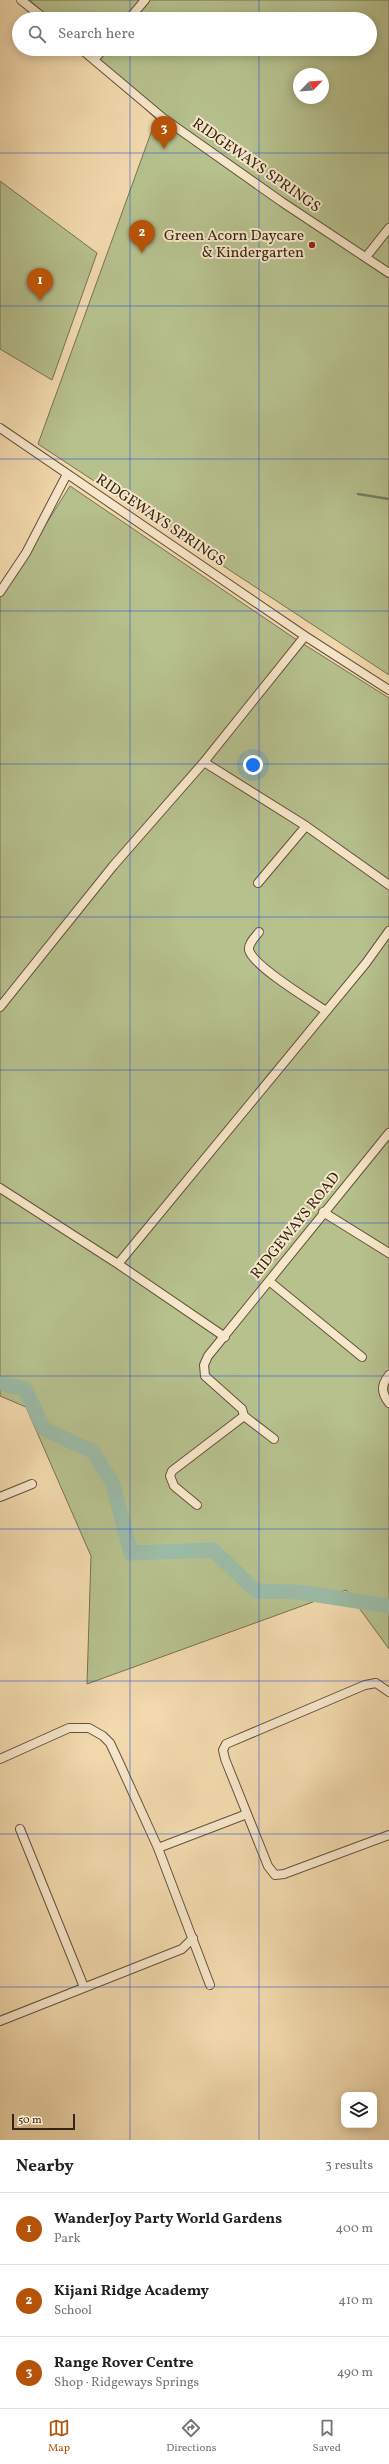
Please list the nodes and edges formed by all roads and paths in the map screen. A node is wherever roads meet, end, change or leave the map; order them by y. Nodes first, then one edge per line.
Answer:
1 (21, 0) edge
2 (145, 0) edge
3 (36, 12) edge
4 (135, 12) edge
5 (89, 56) edge
6 (97, 56) edge
7 (94, 60) junction
8 (389, 228) edge
9 (366, 258) junction
10 (389, 273) edge
11 (0, 428) edge
12 (68, 474) junction
13 (0, 592) edge
14 (305, 636) junction
15 (389, 690) edge
16 (204, 762) junction
17 (306, 826) junction
18 (258, 883) dead end
19 (389, 885) edge
20 (389, 931) edge
21 (259, 932) dead end
22 (0, 1007) edge
23 (326, 1011) junction
24 (389, 1133) edge
25 (0, 1188) edge
26 (323, 1212) junction
27 (389, 1254) edge
28 (118, 1264) junction
29 (269, 1281) junction
30 (225, 1337) junction
31 (362, 1357) dead end
32 (389, 1375) edge
33 (389, 1403) edge
34 (244, 1416) junction
35 (274, 1439) dead end
36 (32, 1484) dead end
37 (0, 1497) edge
38 (197, 1505) dead end
39 (389, 1692) edge
40 (1, 1757) edge
41 (247, 1814) junction
42 (20, 1829) dead end
43 (389, 1835) edge
44 (158, 1848) junction
45 (193, 1938) junction
46 (210, 1984) dead end
47 (84, 1987) junction
48 (0, 2022) edge

1 - 3 street
2 - 4 street
5 - 7 street, RIDGEWAYS SPRINGS
6 - 7 street
7 - 9 street, RIDGEWAYS SPRINGS
8 - 9 street
9 - 10 street, RIDGEWAYS SPRINGS
11 - 12 street, RIDGEWAYS SPRINGS
12 - 13 street
12 - 14 street, RIDGEWAYS SPRINGS
14 - 15 street, RIDGEWAYS SPRINGS
14 - 16 street
16 - 17 street
16 - 22 street
17 - 18 street
17 - 19 street
20 - 23 street
21 - 23 street
23 - 28 street
24 - 26 street, RIDGEWAYS ROAD
25 - 28 street
26 - 27 street
26 - 29 street, RIDGEWAYS ROAD
28 - 30 street
29 - 30 street, RIDGEWAYS ROAD
29 - 31 street
30 - 34 street, RIDGEWAYS ROAD
32 - 33 street
34 - 35 street
34 - 38 street
36 - 37 street
39 - 41 street
40 - 44 street
41 - 43 street
41 - 44 street
42 - 47 street
44 - 45 street
45 - 46 street
45 - 47 street
47 - 48 street

